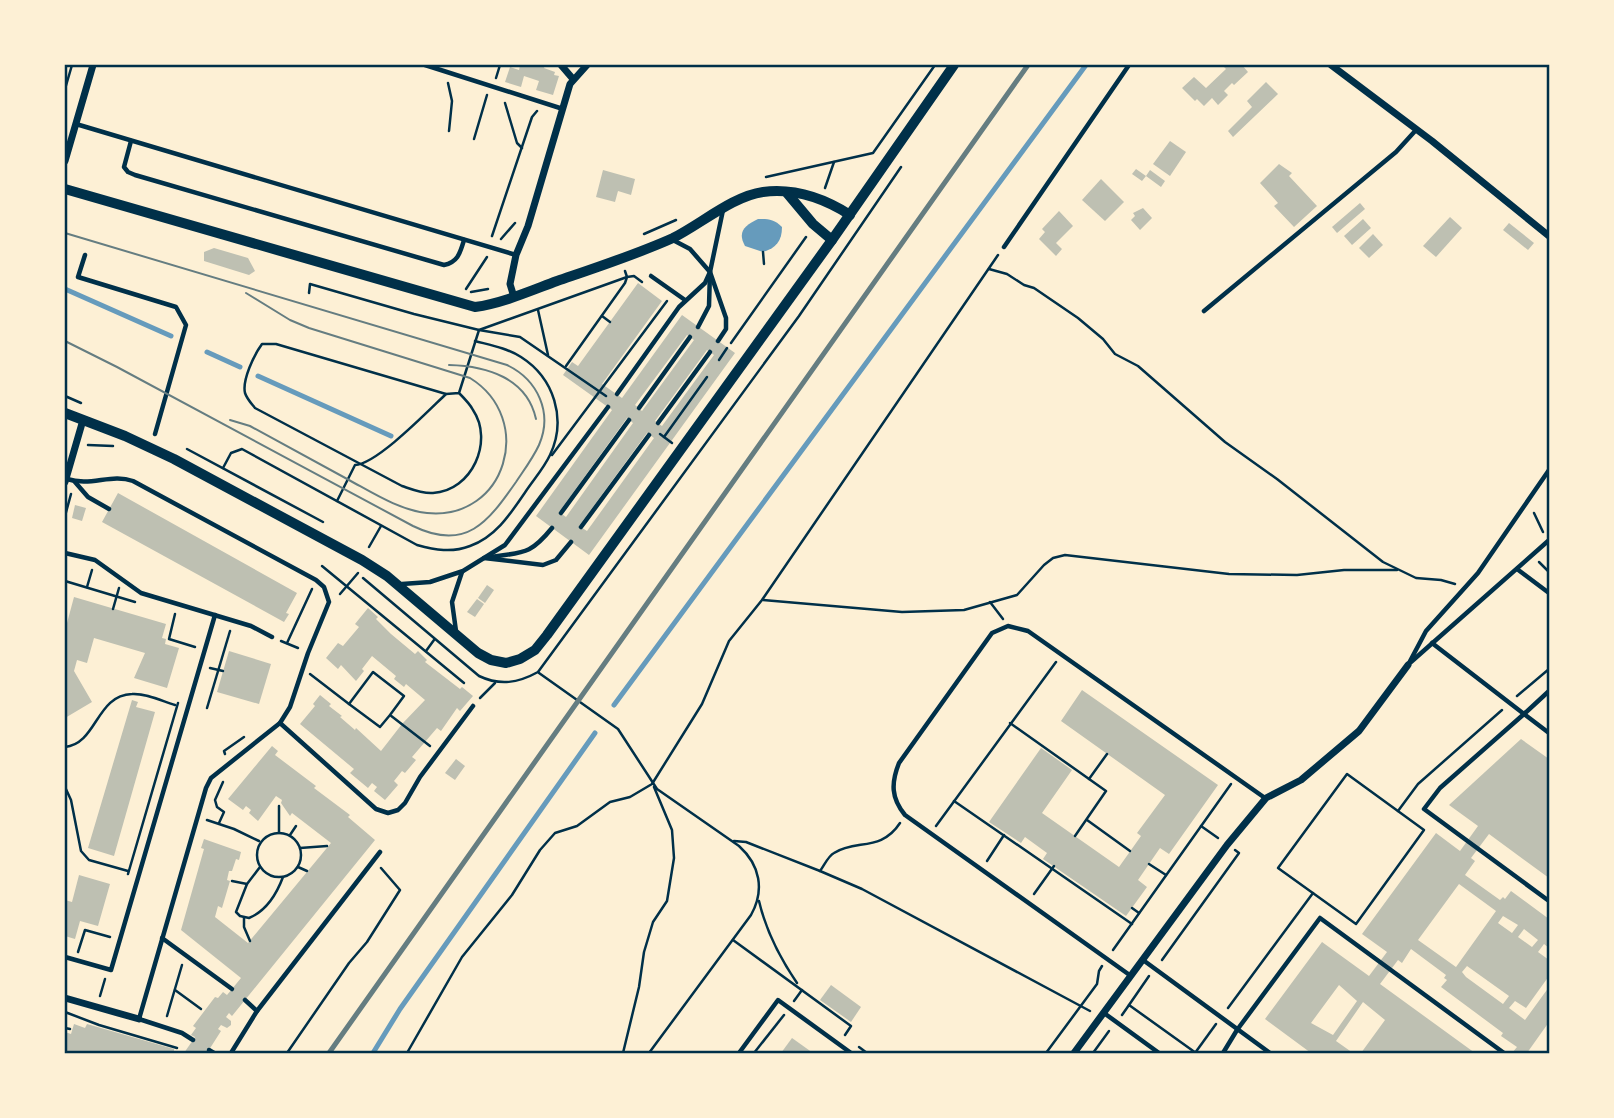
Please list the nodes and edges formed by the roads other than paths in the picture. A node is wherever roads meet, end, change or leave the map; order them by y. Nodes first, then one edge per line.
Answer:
1 (93, 65) edge
2 (425, 65) edge
3 (561, 65) edge
4 (587, 65) edge
5 (954, 65) edge
6 (1129, 65) edge
7 (1331, 65) edge
8 (573, 79) junction
9 (563, 109) junction
10 (76, 124) junction
11 (1417, 130) junction
12 (131, 141) junction
13 (65, 161) edge
14 (65, 189) edge
15 (787, 193) junction
16 (723, 209) junction
17 (850, 215) junction
18 (1549, 236) edge
19 (671, 239) junction
20 (464, 240) junction
21 (832, 240) junction
22 (1004, 247) road end
23 (85, 255) dead end
24 (516, 256) junction
25 (710, 272) junction
26 (651, 276) dead end
27 (514, 297) junction
28 (685, 300) junction
29 (1203, 311) dead end
30 (698, 327) dead end
31 (690, 337) dead end
32 (719, 341) dead end
33 (710, 352) dead end
34 (617, 394) dead end
35 (608, 407) dead end
36 (639, 408) dead end
37 (65, 413) edge
38 (83, 420) junction
39 (629, 420) dead end
40 (658, 423) dead end
41 (155, 434) dead end
42 (649, 435) dead end
43 (1549, 470) edge
44 (65, 481) edge
45 (75, 482) junction
46 (109, 509) dead end
47 (561, 513) dead end
48 (581, 527) dead end
49 (552, 528) dead end
50 (1548, 541) edge
51 (571, 542) dead end
52 (65, 553) edge
53 (483, 558) junction
54 (1517, 569) junction
55 (463, 571) junction
56 (397, 584) junction
57 (1549, 593) edge
58 (215, 615) junction
59 (457, 635) junction
60 (272, 636) road end
61 (1432, 643) junction
62 (1408, 665) junction
63 (1549, 691) edge
64 (473, 706) dead end
65 (1524, 714) junction
66 (280, 723) junction
67 (1549, 733) edge
68 (1266, 798) junction
69 (380, 852) dead end
70 (1549, 901) edge
71 (162, 938) junction
72 (65, 957) edge
73 (1142, 959) junction
74 (1131, 976) junction
75 (232, 989) dead end
76 (65, 998) edge
77 (245, 1000) dead end
78 (257, 1011) junction
79 (1104, 1013) junction
80 (139, 1019) junction
81 (1237, 1030) junction
82 (193, 1040) dead end
83 (230, 1053) edge
84 (739, 1053) edge
85 (851, 1053) edge
86 (1074, 1053) edge
87 (1158, 1053) edge
88 (1223, 1053) edge
89 (1270, 1053) edge
90 (1504, 1053) edge

1 - 10 street
2 - 9 lane
3 - 8 street
4 - 8 street
5 - 17 street
6 - 22 lane
7 - 11 street
8 - 9 street
9 - 24 street
10 - 12 lane
10 - 13 street
11 - 18 street
11 - 29 lane
12 - 20 lane
12 - 20 lane
14 - 27 street
15 - 16 street
15 - 17 street
15 - 21 street
16 - 19 street
16 - 25 lane
17 - 21 street
19 - 25 lane
19 - 27 street
20 - 24 lane
21 - 59 street
23 - 41 lane
24 - 27 street
25 - 28 lane
25 - 30 lane
25 - 32 lane
26 - 28 lane
28 - 34 lane
31 - 36 lane
33 - 40 lane
35 - 53 lane
37 - 38 street
38 - 44 street
38 - 56 street
39 - 47 lane
42 - 48 lane
43 - 62 lane
44 - 45 lane
45 - 46 lane
45 - 66 lane
49 - 53 lane
50 - 54 lane
51 - 53 lane
52 - 58 lane
53 - 55 lane
54 - 57 lane
54 - 61 lane
55 - 56 lane
55 - 59 lane
56 - 59 street
58 - 60 lane
58 - 72 lane
61 - 62 lane
61 - 65 lane
62 - 68 street
63 - 65 lane
64 - 66 lane
65 - 67 lane
65 - 70 lane
66 - 71 lane
68 - 73 street
68 - 74 lane
69 - 78 lane
71 - 75 lane
71 - 80 lane
73 - 74 street
73 - 81 lane
74 - 79 street
76 - 80 street
77 - 78 lane
78 - 83 lane
79 - 86 street
79 - 87 lane
80 - 82 lane
81 - 88 lane
81 - 89 lane
81 - 90 lane
84 - 85 lane

